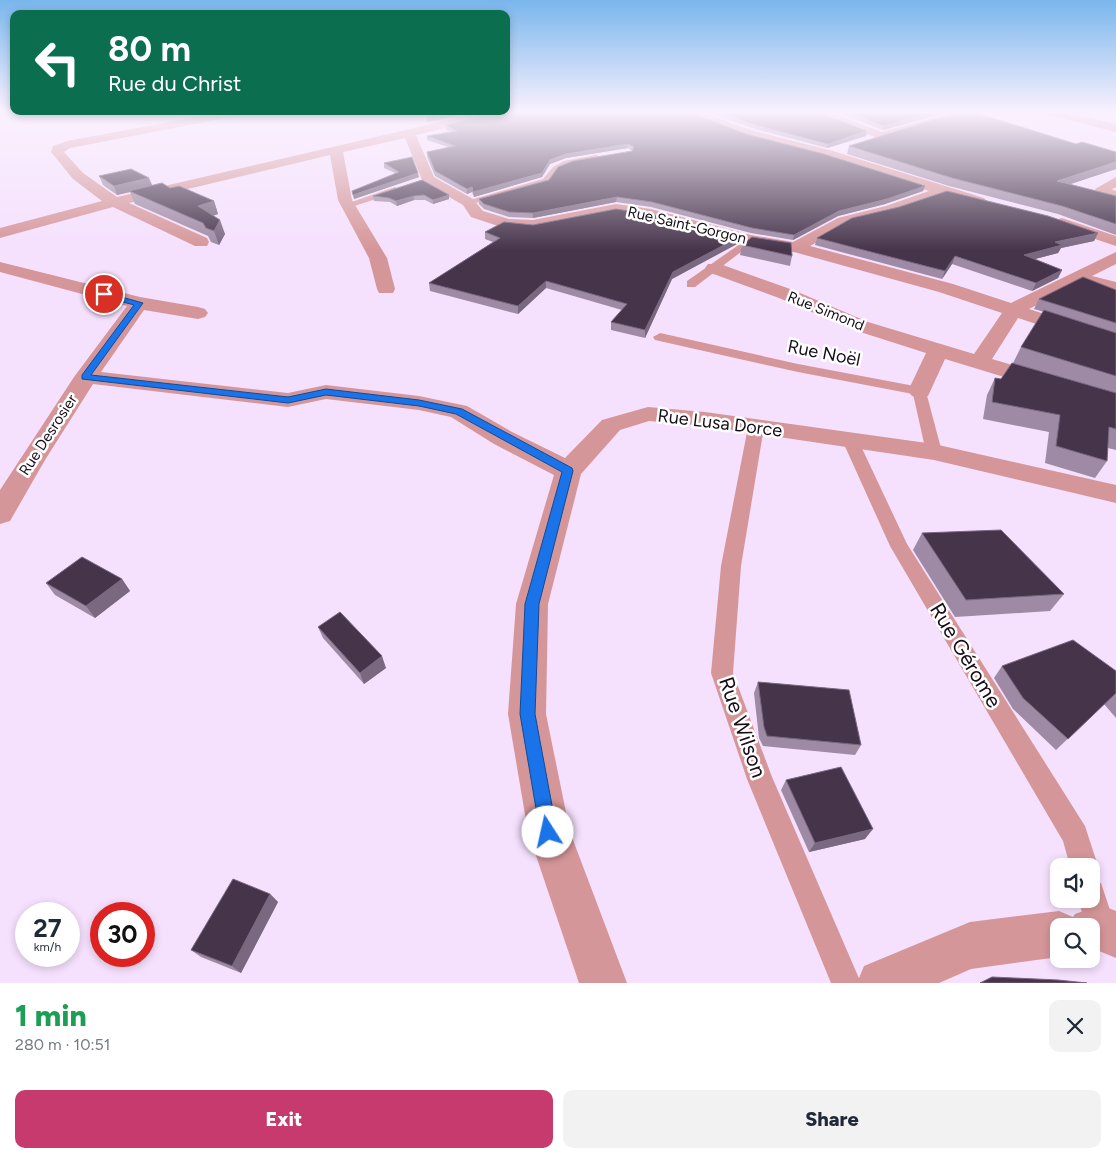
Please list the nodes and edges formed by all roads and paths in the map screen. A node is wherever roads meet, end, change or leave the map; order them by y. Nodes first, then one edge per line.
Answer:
1 (62, 158) edge
2 (302, 158) edge
3 (338, 158) edge
4 (417, 158) edge
5 (595, 158) edge
6 (840, 158) edge
7 (1116, 181) edge
8 (402, 188) edge
9 (1109, 191) edge
10 (943, 192) junction
11 (114, 202) junction
12 (468, 202) junction
13 (348, 205) junction
14 (997, 205) edge
15 (1051, 219) edge
16 (0, 233) edge
17 (750, 240) junction
18 (1116, 241) edge
19 (201, 242) edge
20 (794, 247) junction
21 (1116, 257) edge
22 (0, 267) edge
23 (714, 268) junction
24 (1077, 278) junction
25 (691, 284) dead end
26 (1116, 288) edge
27 (386, 289) dead end
28 (138, 303) junction
29 (1014, 309) junction
30 (198, 312) dead end
31 (660, 337) dead end
32 (1116, 344) edge
33 (938, 350) junction
34 (979, 362) junction
35 (85, 377) junction
36 (920, 391) junction
37 (1116, 404) edge
38 (756, 427) junction
39 (851, 442) junction
40 (934, 452) junction
41 (568, 471) junction
42 (1116, 494) edge
43 (0, 514) edge
44 (1082, 858) edge
45 (1050, 932) edge
46 (603, 983) edge
47 (846, 983) edge
48 (881, 983) edge

1 - 11 street
2 - 11 street
3 - 13 street
4 - 12 street, Rue Saint-Gorgon
5 - 12 lane
6 - 10 street
7 - 9 street
8 - 13 lane
10 - 14 street
10 - 20 street
11 - 16 street
11 - 19 street
12 - 17 street, Rue Saint-Gorgon
13 - 27 street
15 - 18 street
17 - 20 street, Rue Saint-Gorgon
17 - 23 lane
20 - 29 street, Rue Saint-Gorgon
21 - 24 street
22 - 28 street
23 - 25 lane
23 - 33 street, Rue Simond
24 - 26 street
24 - 29 street
28 - 30 street
28 - 35 street, Rue Desrosier
29 - 32 street, Rue Saint-Gorgon
29 - 34 street
31 - 36 lane, Rue Noël
33 - 34 street, Rue Simond
33 - 36 street
34 - 37 street, Rue Simond
35 - 41 street
35 - 43 street, Rue Desrosier
36 - 40 lane
38 - 39 street, Rue Lusa Dorce
38 - 41 street, Rue Lusa Dorce
38 - 47 lane, Rue Wilson
39 - 40 street, Rue Lusa Dorce
39 - 44 lane, Rue Gérome
40 - 42 street, Rue Lusa Dorce
41 - 46 street, Rue Lusa Dorce
45 - 48 street

